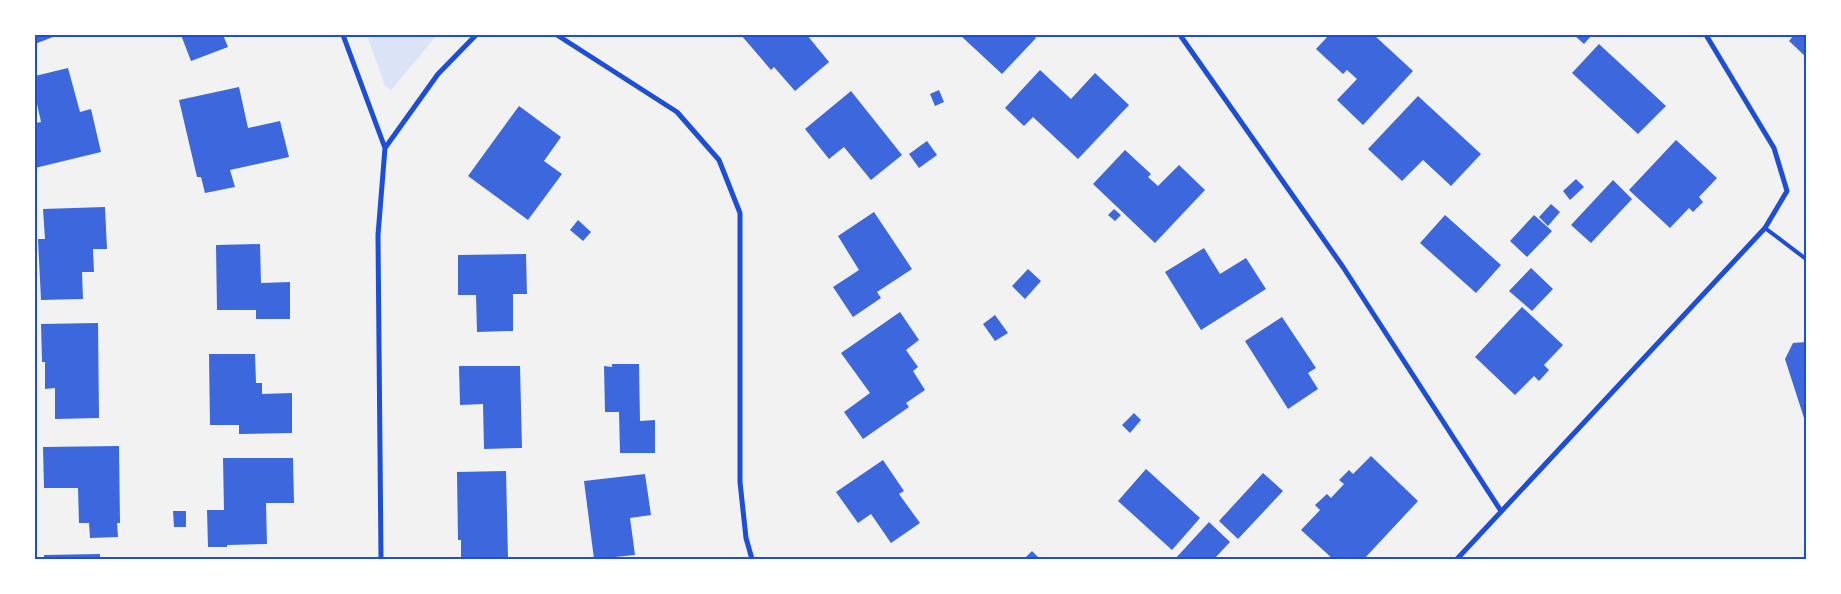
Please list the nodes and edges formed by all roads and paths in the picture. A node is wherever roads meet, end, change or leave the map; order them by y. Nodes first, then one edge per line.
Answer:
1 (343, 35) edge
2 (476, 35) edge
3 (557, 35) edge
4 (1180, 35) edge
5 (1706, 35) edge
6 (385, 148) junction
7 (1765, 228) junction
8 (1806, 259) edge
9 (1501, 511) junction
10 (381, 559) edge
11 (752, 559) edge
12 (1457, 559) edge

1 - 6 street
2 - 6 street
3 - 11 street
4 - 9 street
5 - 7 street
6 - 10 street
7 - 8 lane
7 - 9 street
9 - 12 street

